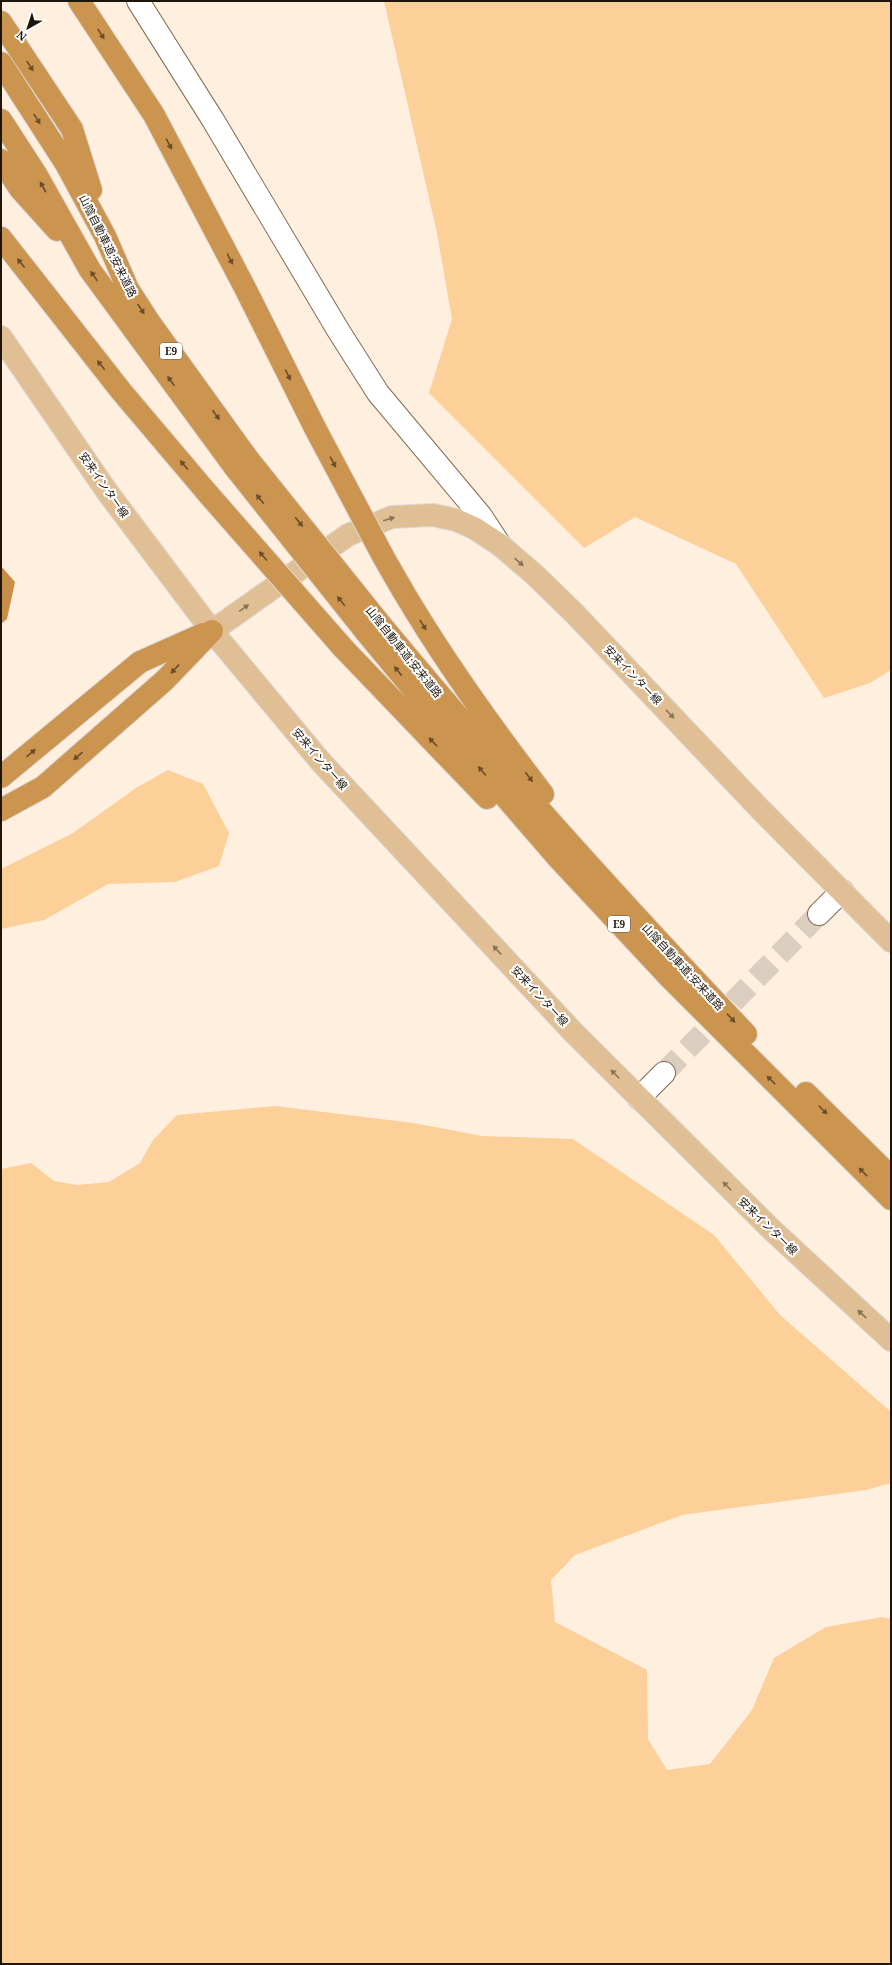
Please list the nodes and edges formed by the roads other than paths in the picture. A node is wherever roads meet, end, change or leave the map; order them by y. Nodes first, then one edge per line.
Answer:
1 (80, 1) edge
2 (138, 1) edge
3 (1, 22) edge
4 (1, 63) edge
5 (1, 120) edge
6 (1, 160) edge
7 (105, 236) junction
8 (1, 238) edge
9 (82, 258) junction
10 (1, 337) edge
11 (242, 464) junction
12 (500, 545) junction
13 (371, 626) junction
14 (212, 631) junction
15 (1, 777) edge
16 (1, 810) edge
17 (842, 891) junction
18 (820, 914) tunnel mouth
19 (647, 929) junction
20 (891, 941) edge
21 (669, 977) junction
22 (664, 1073) tunnel mouth
23 (639, 1098) junction
24 (891, 1177) edge
25 (891, 1199) edge
26 (891, 1340) edge

1 -> 19 highway, bridge
2 - 12 street
3 -> 7 highway, E9
4 -> 7 highway, 山陰自動車道;安来道路 / E9
9 -> 5 highway, 山陰自動車道;安来道路 / E9
6 - 9 highway, E9
7 -> 11 highway, 山陰自動車道;安来道路 / E9
21 -> 8 highway, bridge
11 -> 9 highway, 山陰自動車道;安来道路 / E9
10 - 14 main road, 安来インター線
11 - 13 highway, 山陰自動車道;安来道路 / E9, bridge
14 -> 12 main road, 安来インター線
12 -> 17 main road, 安来インター線
13 - 19 highway, 山陰自動車道;安来道路 / E9
21 -> 13 highway, 山陰自動車道;安来道路 / E9
15 -> 14 highway
14 -> 16 highway
23 -> 14 main road, 安来インター線
17 - 18 street
17 - 20 main road, 安来インター線
19 -> 24 highway, 山陰自動車道;安来道路 / E9
25 -> 21 highway, 山陰自動車道;安来道路 / E9
22 - 23 street
26 -> 23 main road, 安来インター線

